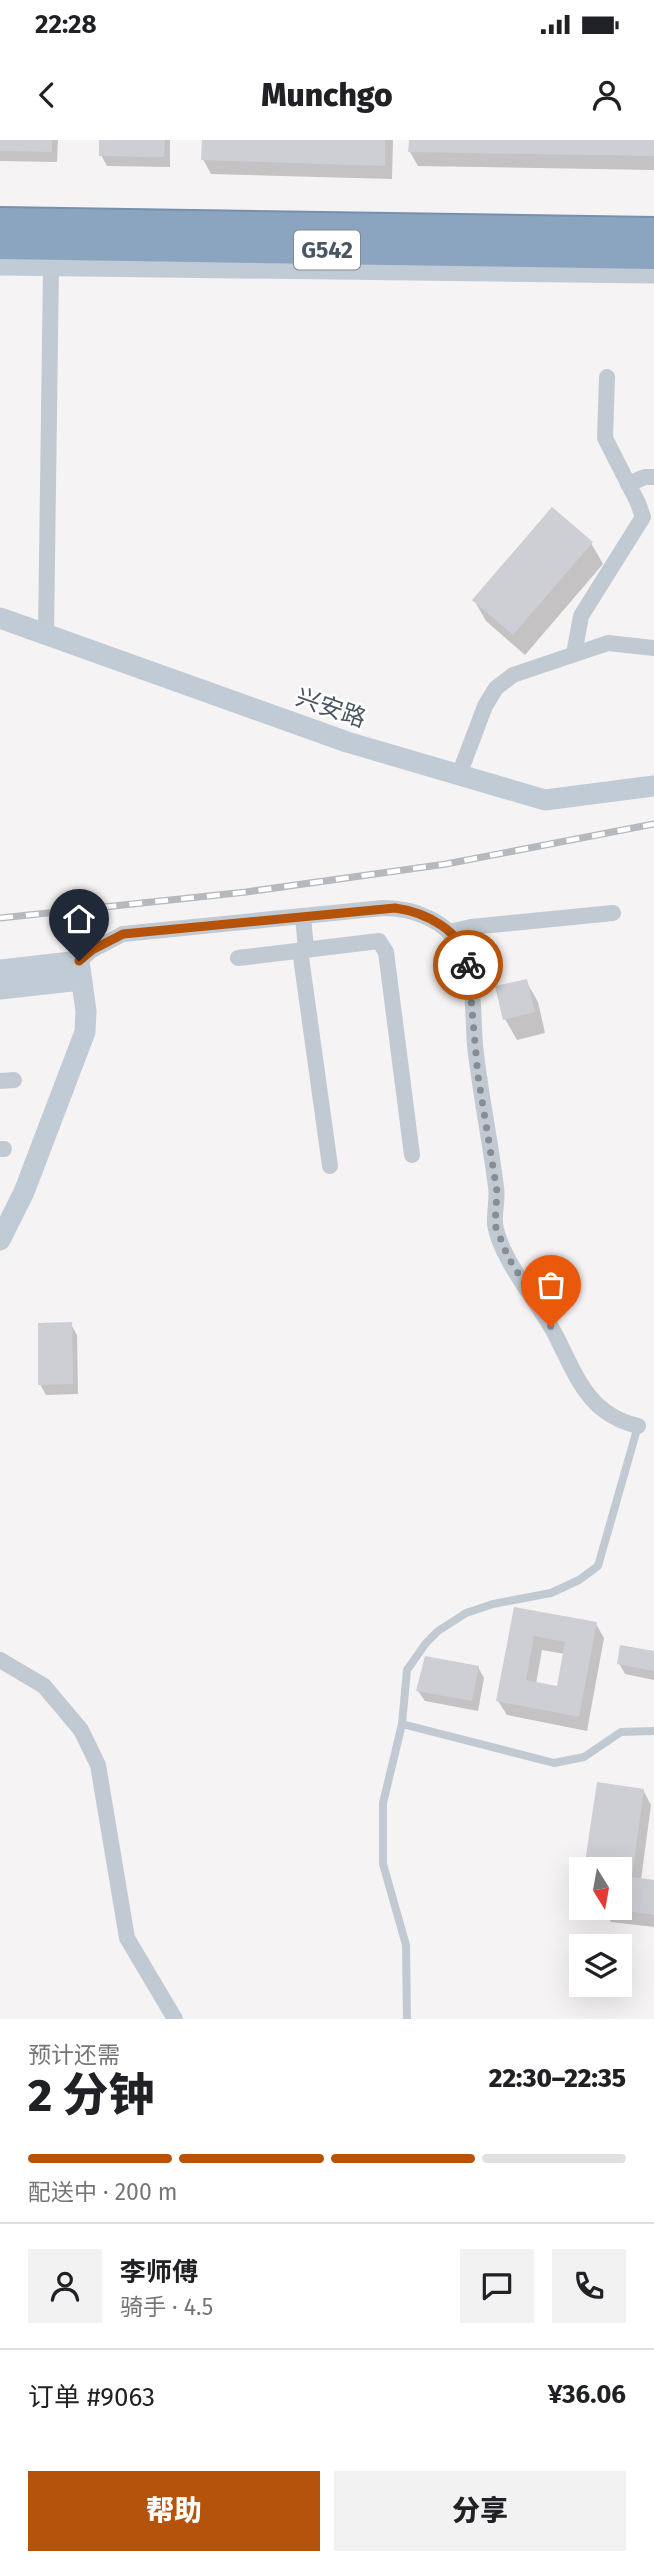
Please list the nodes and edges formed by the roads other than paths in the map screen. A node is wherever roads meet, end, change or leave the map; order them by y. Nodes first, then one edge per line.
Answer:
1 (0, 222) edge
2 (654, 232) edge
3 (0, 245) edge
4 (654, 255) edge
5 (0, 265) edge
6 (51, 266) junction
7 (654, 273) edge
8 (607, 377) dead end
9 (654, 477) edge
10 (628, 484) junction
11 (0, 618) edge
12 (47, 634) junction
13 (654, 648) edge
14 (575, 654) junction
15 (459, 775) junction
16 (654, 786) edge
17 (613, 913) dead end
18 (303, 916) junction
19 (449, 932) junction
20 (303, 949) junction
21 (238, 958) dead end
22 (0, 970) edge
23 (80, 971) junction
24 (0, 989) edge
25 (412, 1155) dead end
26 (330, 1166) dead end
27 (0, 1240) edge
28 (638, 1426) joint
29 (0, 1660) edge
30 (402, 1724) junction
31 (654, 1731) edge
32 (175, 2019) edge
33 (407, 2019) edge

1 - 2 highway, G542
3 - 4 highway, G542
5 - 6 street
6 - 7 street
6 - 12 street
8 - 10 street
9 - 10 street
10 - 14 street
11 - 12 street, 兴安路
12 - 15 street, 兴安路
13 - 14 street
14 - 15 street
15 - 16 street, 兴安路
17 - 19 street
18 - 19 street
18 - 20 street
18 - 23 street
19 - 28 street
20 - 21 street
20 - 25 street
20 - 26 street
22 - 23 street
23 - 24 street
23 - 27 street
28 - 30 lane
29 - 32 street
30 - 31 lane
30 - 33 lane

